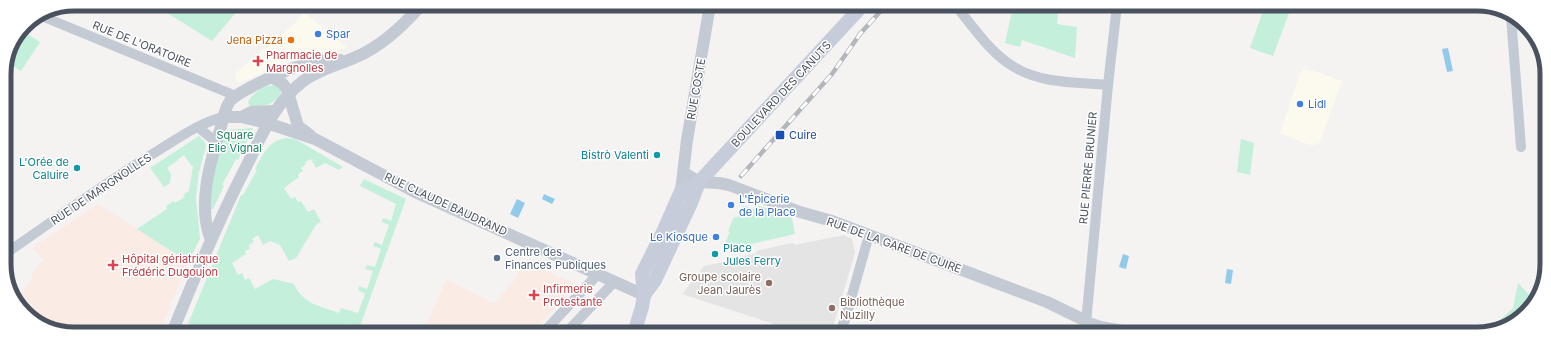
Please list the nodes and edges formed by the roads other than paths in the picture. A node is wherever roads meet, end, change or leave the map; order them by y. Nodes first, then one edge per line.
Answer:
1 (415, 11) edge
2 (709, 11) edge
3 (857, 11) edge
4 (960, 11) edge
5 (1116, 11) edge
6 (46, 18) edge
7 (1511, 22) edge
8 (347, 60) junction
9 (272, 77) junction
10 (1108, 85) junction
11 (290, 94) junction
12 (236, 96) junction
13 (275, 111) junction
14 (224, 117) junction
15 (241, 117) junction
16 (267, 123) junction
17 (198, 127) junction
18 (315, 139) junction
19 (216, 142) junction
20 (1521, 147) dead end
21 (684, 173) junction
22 (698, 182) junction
23 (681, 191) junction
24 (869, 236) junction
25 (211, 240) junction
26 (11, 250) edge
27 (598, 274) junction
28 (614, 282) junction
29 (644, 295) junction
30 (1086, 321) junction
31 (175, 327) edge
32 (549, 327) edge
33 (572, 327) edge
34 (636, 327) edge
35 (842, 327) edge
36 (1086, 327) edge
37 (1106, 327) edge

1 - 8 street
2 - 21 street, RUE COSTE
3 - 22 main road, BOULEVARD DES CANUTS
4 - 10 street
5 - 10 street, RUE PIERRE BRUNIER
6 - 12 street, RUE DE L'ORATOIRE
7 - 20 street
8 - 9 street
8 - 11 street
9 - 11 street
9 - 12 street
10 - 30 street, RUE PIERRE BRUNIER
11 - 13 street
11 - 18 street, RUE CLAUDE BAUDRAND
12 - 14 street
13 - 15 street, RUE DE MARGNOLLES
13 - 16 street
14 - 15 street, RUE DE MARGNOLLES
14 - 17 street, RUE DE MARGNOLLES
14 - 19 street
15 - 16 street, RUE DE MARGNOLLES
16 - 18 street, RUE CLAUDE BAUDRAND
16 - 25 street
17 - 19 street
17 - 26 street, RUE DE MARGNOLLES
18 - 27 street, RUE CLAUDE BAUDRAND
19 - 25 street
21 - 22 street
21 - 23 street, RUE COSTE
22 - 23 main road
22 - 24 street, RUE DE LA GARE DE CUIRE
22 - 29 main road, RUE COSTE
23 - 29 main road, RUE COSTE
24 - 30 street, RUE DE LA GARE DE CUIRE
24 - 35 street
25 - 31 street
27 - 28 street, RUE CLAUDE BAUDRAND
27 - 32 street
28 - 29 street, RUE CLAUDE BAUDRAND
28 - 33 street
29 - 34 main road, RUE COSTE
30 - 36 street, RUE PIERRE BRUNIER
30 - 37 street

